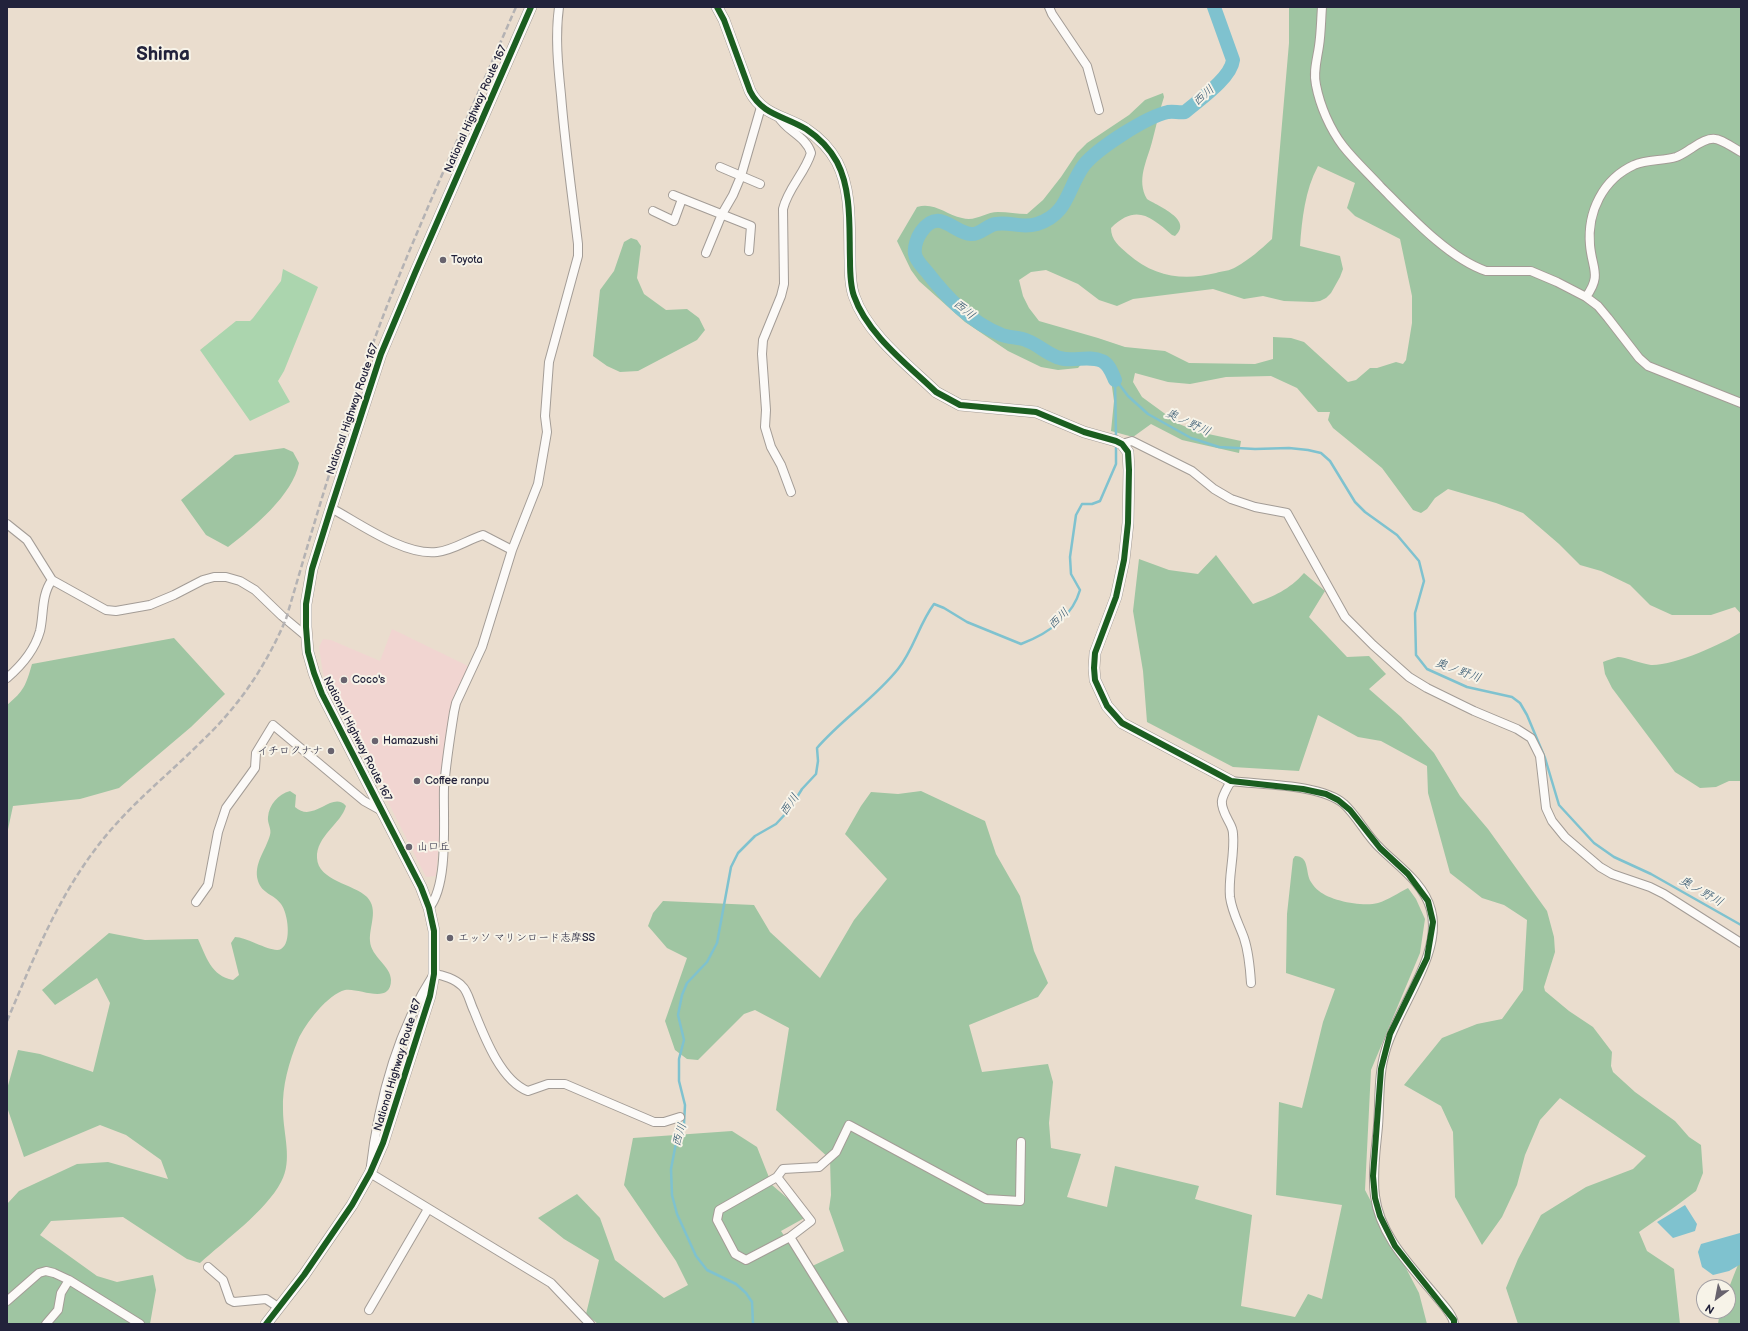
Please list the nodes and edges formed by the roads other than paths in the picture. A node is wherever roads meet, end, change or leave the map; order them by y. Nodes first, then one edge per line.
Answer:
1 (531, 7) edge
2 (559, 7) edge
3 (717, 7) edge
4 (1049, 7) edge
5 (1322, 7) edge
6 (761, 107) junction
7 (1099, 110) dead end
8 (778, 116) junction
9 (1741, 152) edge
10 (720, 167) dead end
11 (741, 176) junction
12 (760, 184) dead end
13 (673, 195) dead end
14 (682, 199) junction
15 (652, 211) dead end
16 (722, 214) junction
17 (749, 251) dead end
18 (706, 253) dead end
19 (1586, 297) junction
20 (1741, 403) edge
21 (1122, 444) junction
22 (791, 492) dead end
23 (331, 508) junction
24 (7, 524) edge
25 (512, 550) junction
26 (52, 580) junction
27 (306, 636) junction
28 (7, 678) edge
29 (1231, 781) junction
30 (383, 811) junction
31 (196, 902) dead end
32 (429, 908) junction
33 (1741, 943) edge
34 (434, 974) junction
35 (1251, 983) dead end
36 (680, 1117) dead end
37 (1021, 1142) dead end
38 (370, 1172) junction
39 (777, 1177) junction
40 (428, 1209) junction
41 (790, 1237) junction
42 (208, 1267) dead end
43 (70, 1280) junction
44 (7, 1301) edge
45 (278, 1308) junction
46 (368, 1310) dead end
47 (46, 1324) edge
48 (140, 1324) edge
49 (266, 1324) edge
50 (590, 1324) edge
51 (844, 1324) edge
52 (1454, 1324) edge

1 - 23 street, National Highway Route 167
2 - 25 street
3 - 6 street
4 - 7 street
5 - 19 street
6 - 8 street
6 - 11 street
8 - 21 street
8 - 22 street
9 - 19 street
10 - 11 street
11 - 12 street
11 - 16 street
13 - 14 street
14 - 15 street
14 - 16 street
16 - 17 street
16 - 18 street
19 - 20 street
21 - 29 street
21 - 33 street
23 - 25 street
23 - 27 street, National Highway Route 167
24 - 26 street
25 - 32 street
26 - 27 street
26 - 28 street
27 - 30 street, National Highway Route 167
29 - 35 street
29 - 52 street
30 - 31 street
30 - 32 street, National Highway Route 167
32 - 34 street, National Highway Route 167
34 - 36 street
34 - 38 street, National Highway Route 167
37 - 39 street
38 - 40 street
38 - 45 street, National Highway Route 167
39 - 41 street
39 - 41 street
40 - 46 street
40 - 50 street
41 - 51 street
42 - 45 street
43 - 44 street
43 - 47 street
43 - 48 street
45 - 49 street, National Highway Route 167

